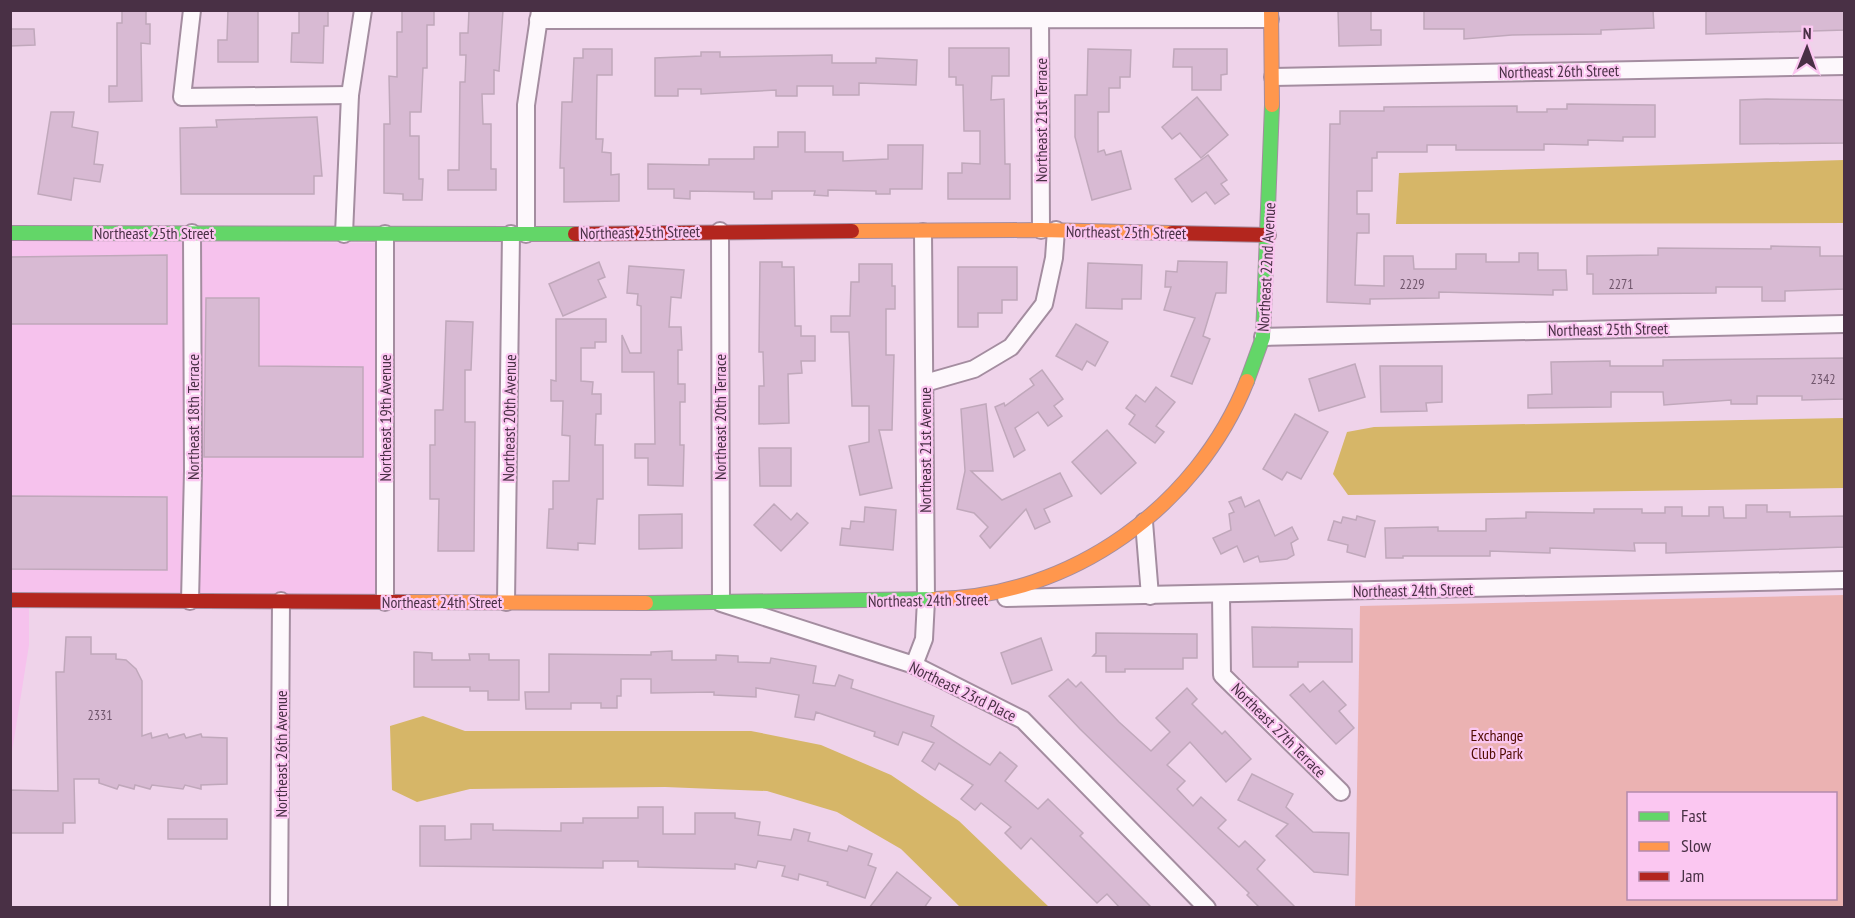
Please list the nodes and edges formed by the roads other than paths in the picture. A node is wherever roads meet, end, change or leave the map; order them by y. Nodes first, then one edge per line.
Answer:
1 (192, 10) edge
2 (363, 10) edge
3 (539, 15) edge
4 (1040, 15) edge
5 (1271, 15) edge
6 (1845, 66) edge
7 (1273, 77) junction
8 (350, 95) junction
9 (1049, 230) junction
10 (720, 231) junction
11 (923, 232) junction
12 (10, 233) edge
13 (192, 233) junction
14 (344, 234) junction
15 (385, 234) junction
16 (519, 234) junction
17 (1269, 235) junction
18 (1845, 324) edge
19 (1263, 337) junction
20 (925, 383) junction
21 (1144, 522) junction
22 (1845, 580) edge
23 (1221, 595) junction
24 (1150, 596) junction
25 (963, 599) junction
26 (10, 600) edge
27 (926, 600) junction
28 (190, 601) junction
29 (281, 601) junction
30 (385, 602) junction
31 (506, 602) junction
32 (721, 603) junction
33 (914, 665) junction
34 (1341, 792) dead end
35 (279, 908) edge
36 (1207, 908) edge

1 - 8 street
2 - 8 street
3 - 4 street
3 - 16 street, Northeast 20th Avenue
4 - 5 street
4 - 9 street, Northeast 21st Terrace
5 - 7 street, Northeast 22nd Avenue
6 - 7 street, Northeast 26th Street
7 - 17 street, Northeast 22nd Avenue
8 - 14 street
9 - 11 street, Northeast 25th Street
9 - 17 street, Northeast 25th Street
9 - 20 street, Northeast 21st Terrace
10 - 11 street, Northeast 25th Street
10 - 16 street, Northeast 25th Street
10 - 32 street, Northeast 20th Terrace
11 - 20 street, Northeast 21st Avenue
12 - 13 street, Northeast 25th Street
13 - 14 street, Northeast 25th Street
13 - 28 street, Northeast 18th Terrace
14 - 15 street, Northeast 25th Street
15 - 16 street, Northeast 25th Street
15 - 30 street, Northeast 19th Avenue
16 - 31 street, Northeast 20th Avenue
17 - 19 street, Northeast 22nd Avenue
18 - 19 street, Northeast 25th Street
19 - 21 street, Northeast 22nd Avenue
20 - 27 street, Northeast 21st Avenue
21 - 24 street
21 - 25 street, Northeast 22nd Avenue
22 - 23 street, Northeast 24th Street
23 - 24 street, Northeast 24th Street
23 - 34 street, Northeast 27th Terrace
24 - 25 street, Northeast 24th Street
25 - 27 street, Northeast 24th Street
26 - 28 street, Northeast 24th Street
27 - 32 street, Northeast 24th Street
27 - 33 street, Northeast 21st Avenue
28 - 29 street, Northeast 24th Street
29 - 30 street, Northeast 24th Street
29 - 35 street, Northeast 26th Avenue
30 - 31 street, Northeast 24th Street
31 - 32 street, Northeast 24th Street
32 - 33 street, Northeast 23rd Place
33 - 36 street, Northeast 23rd Place

